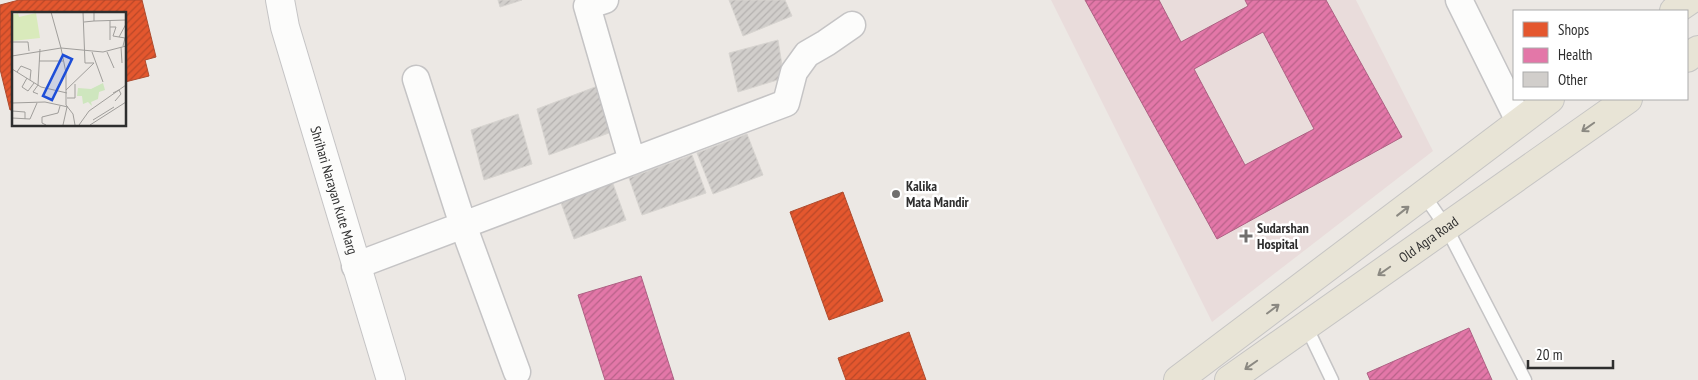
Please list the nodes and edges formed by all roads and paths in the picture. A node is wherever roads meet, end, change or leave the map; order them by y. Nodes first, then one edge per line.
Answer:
1 (280, 0) edge
2 (605, 0) edge
3 (1459, 0) edge
4 (1690, 0) edge
5 (1675, 10) edge
6 (852, 25) dead end
7 (416, 79) dead end
8 (1549, 100) edge
9 (1627, 100) edge
10 (1519, 121) junction
11 (632, 161) junction
12 (1424, 195) junction
13 (463, 224) junction
14 (1446, 227) junction
15 (356, 266) junction
16 (1306, 326) junction
17 (517, 372) dead end
18 (391, 380) edge
19 (1178, 380) edge
20 (1229, 380) edge
21 (1332, 380) edge
22 (1525, 380) edge

1 - 15 street, Shrihari Narayan Kute Marg
2 - 11 street
3 - 10 street
4 - 5 main road
6 - 11 street
7 - 13 street
8 - 10 main road
9 -> 14 main road, Old Agra Road
10 - 12 main road
11 - 13 street
12 - 14 lane
19 -> 12 main road
13 - 15 street
13 - 17 street
14 -> 16 main road, Old Agra Road
14 - 22 lane
15 - 18 street, Shrihari Narayan Kute Marg
16 -> 20 main road, Old Agra Road
16 - 21 lane

